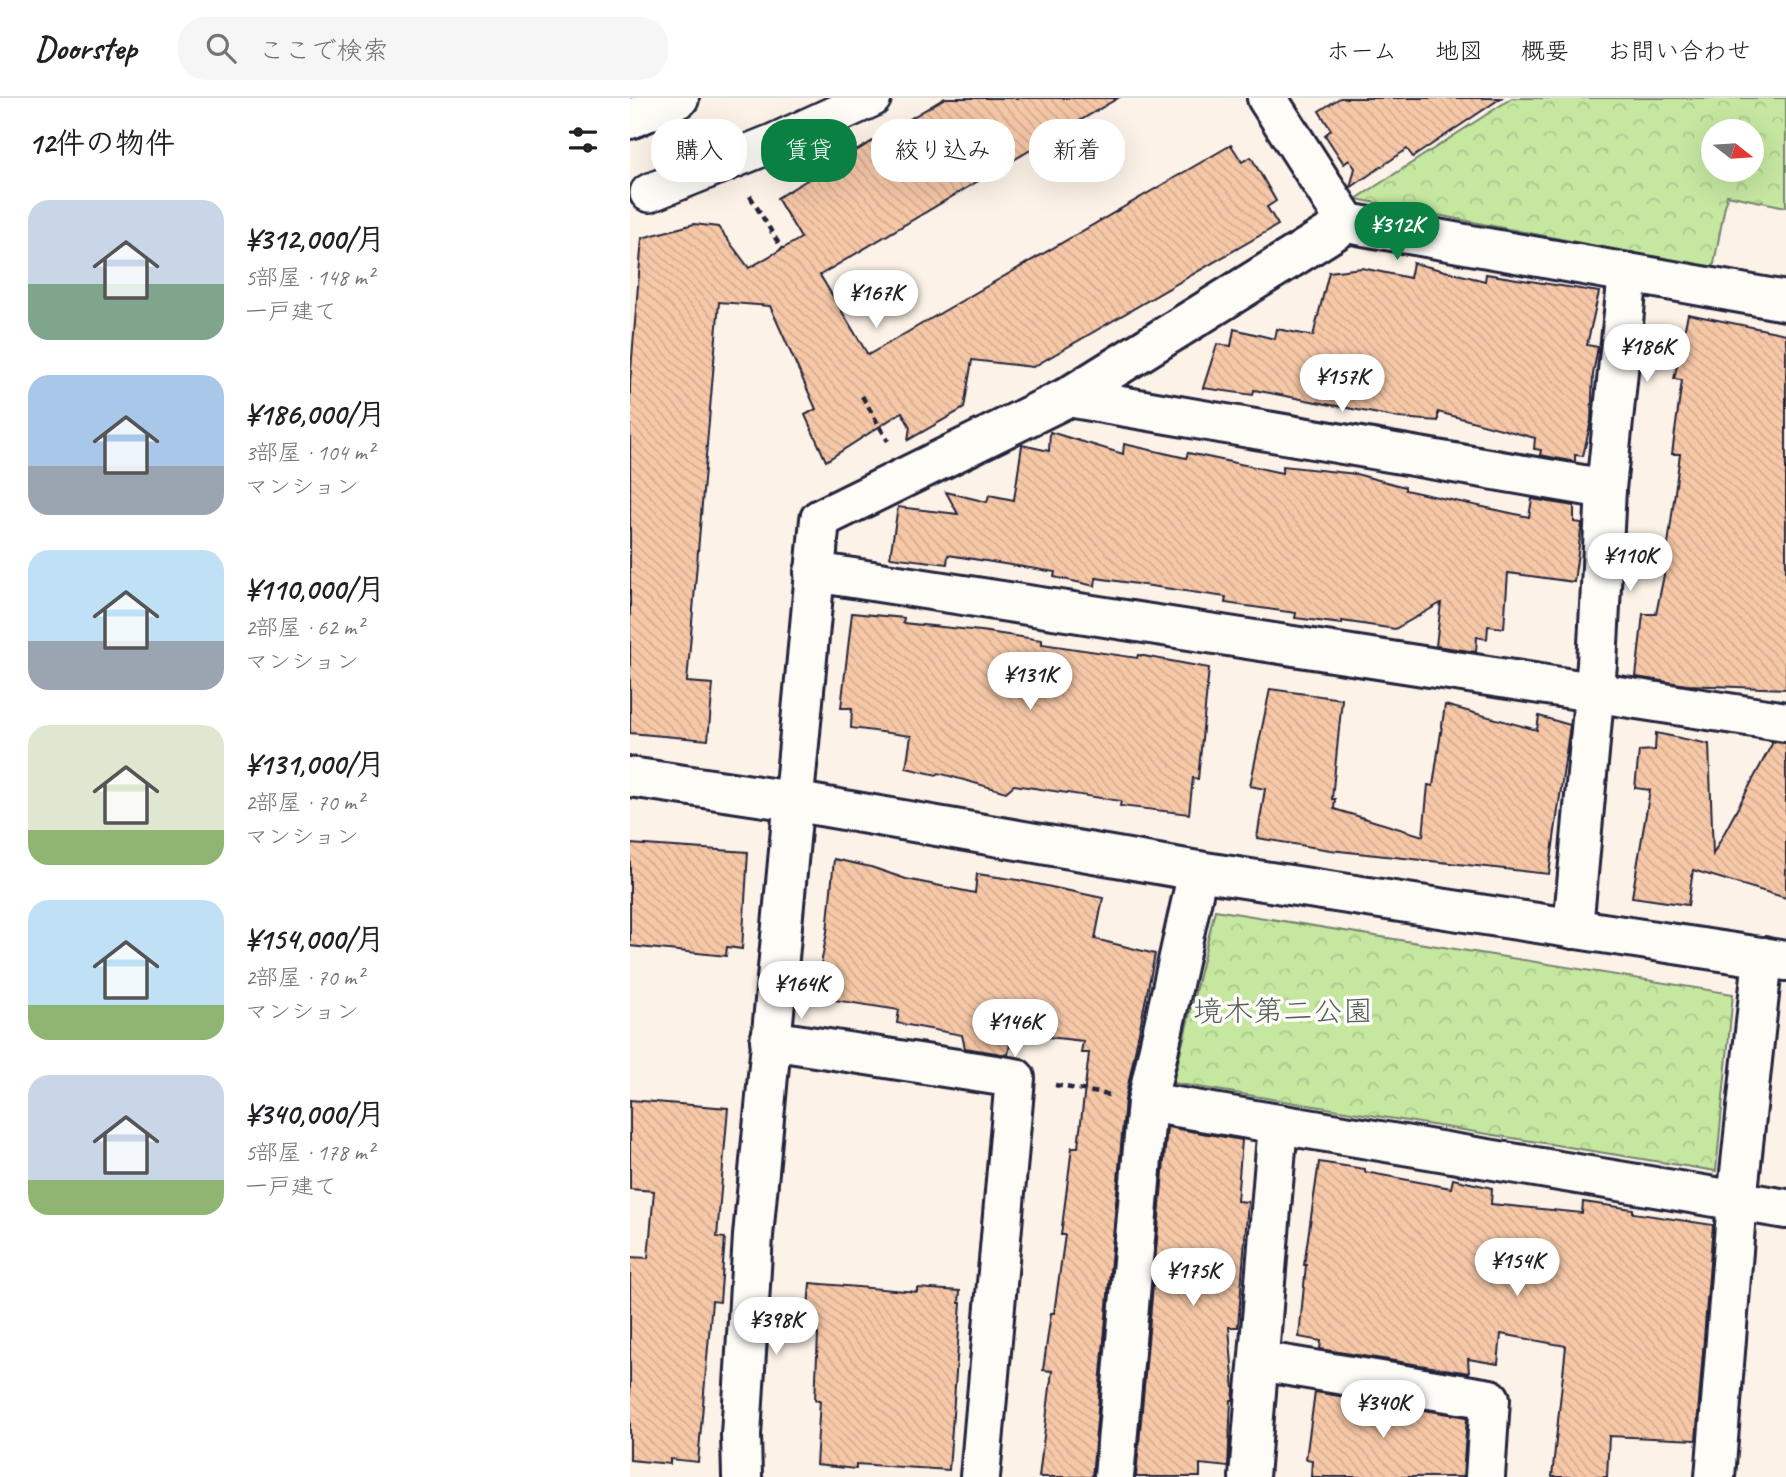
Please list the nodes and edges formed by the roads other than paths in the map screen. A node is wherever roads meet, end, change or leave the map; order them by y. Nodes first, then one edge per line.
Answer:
1 (679, 98) edge
2 (872, 98) edge
3 (1266, 98) edge
4 (630, 119) edge
5 (649, 193) dead end
6 (1347, 223) junction
7 (1628, 273) junction
8 (1786, 301) edge
9 (1068, 397) junction
10 (1606, 489) junction
11 (814, 572) junction
12 (1595, 692) junction
13 (1786, 722) edge
14 (630, 778) edge
15 (792, 801) junction
16 (1198, 871) junction
17 (1573, 929) junction
18 (1775, 959) edge
19 (770, 1040) junction
20 (1147, 1102) junction
21 (1278, 1124) junction
22 (1737, 1201) junction
23 (1786, 1209) edge
24 (1259, 1361) junction
25 (742, 1477) edge
26 (980, 1477) edge
27 (1114, 1477) edge
28 (1249, 1477) edge
29 (1485, 1477) edge
30 (1715, 1477) edge

1 - 4 street
2 - 5 street
3 - 6 street
6 - 7 street
6 - 9 street
7 - 8 street
7 - 10 street
9 - 10 street
9 - 11 street
10 - 12 street
11 - 12 street
11 - 15 street
12 - 13 street
12 - 17 street
14 - 15 street
15 - 16 street
15 - 19 street
16 - 17 street
16 - 20 street
17 - 18 street
18 - 22 street
19 - 25 street
19 - 26 street
20 - 21 street
20 - 27 street
21 - 22 street
21 - 24 street
22 - 23 street
22 - 30 street
24 - 28 street
24 - 29 street

